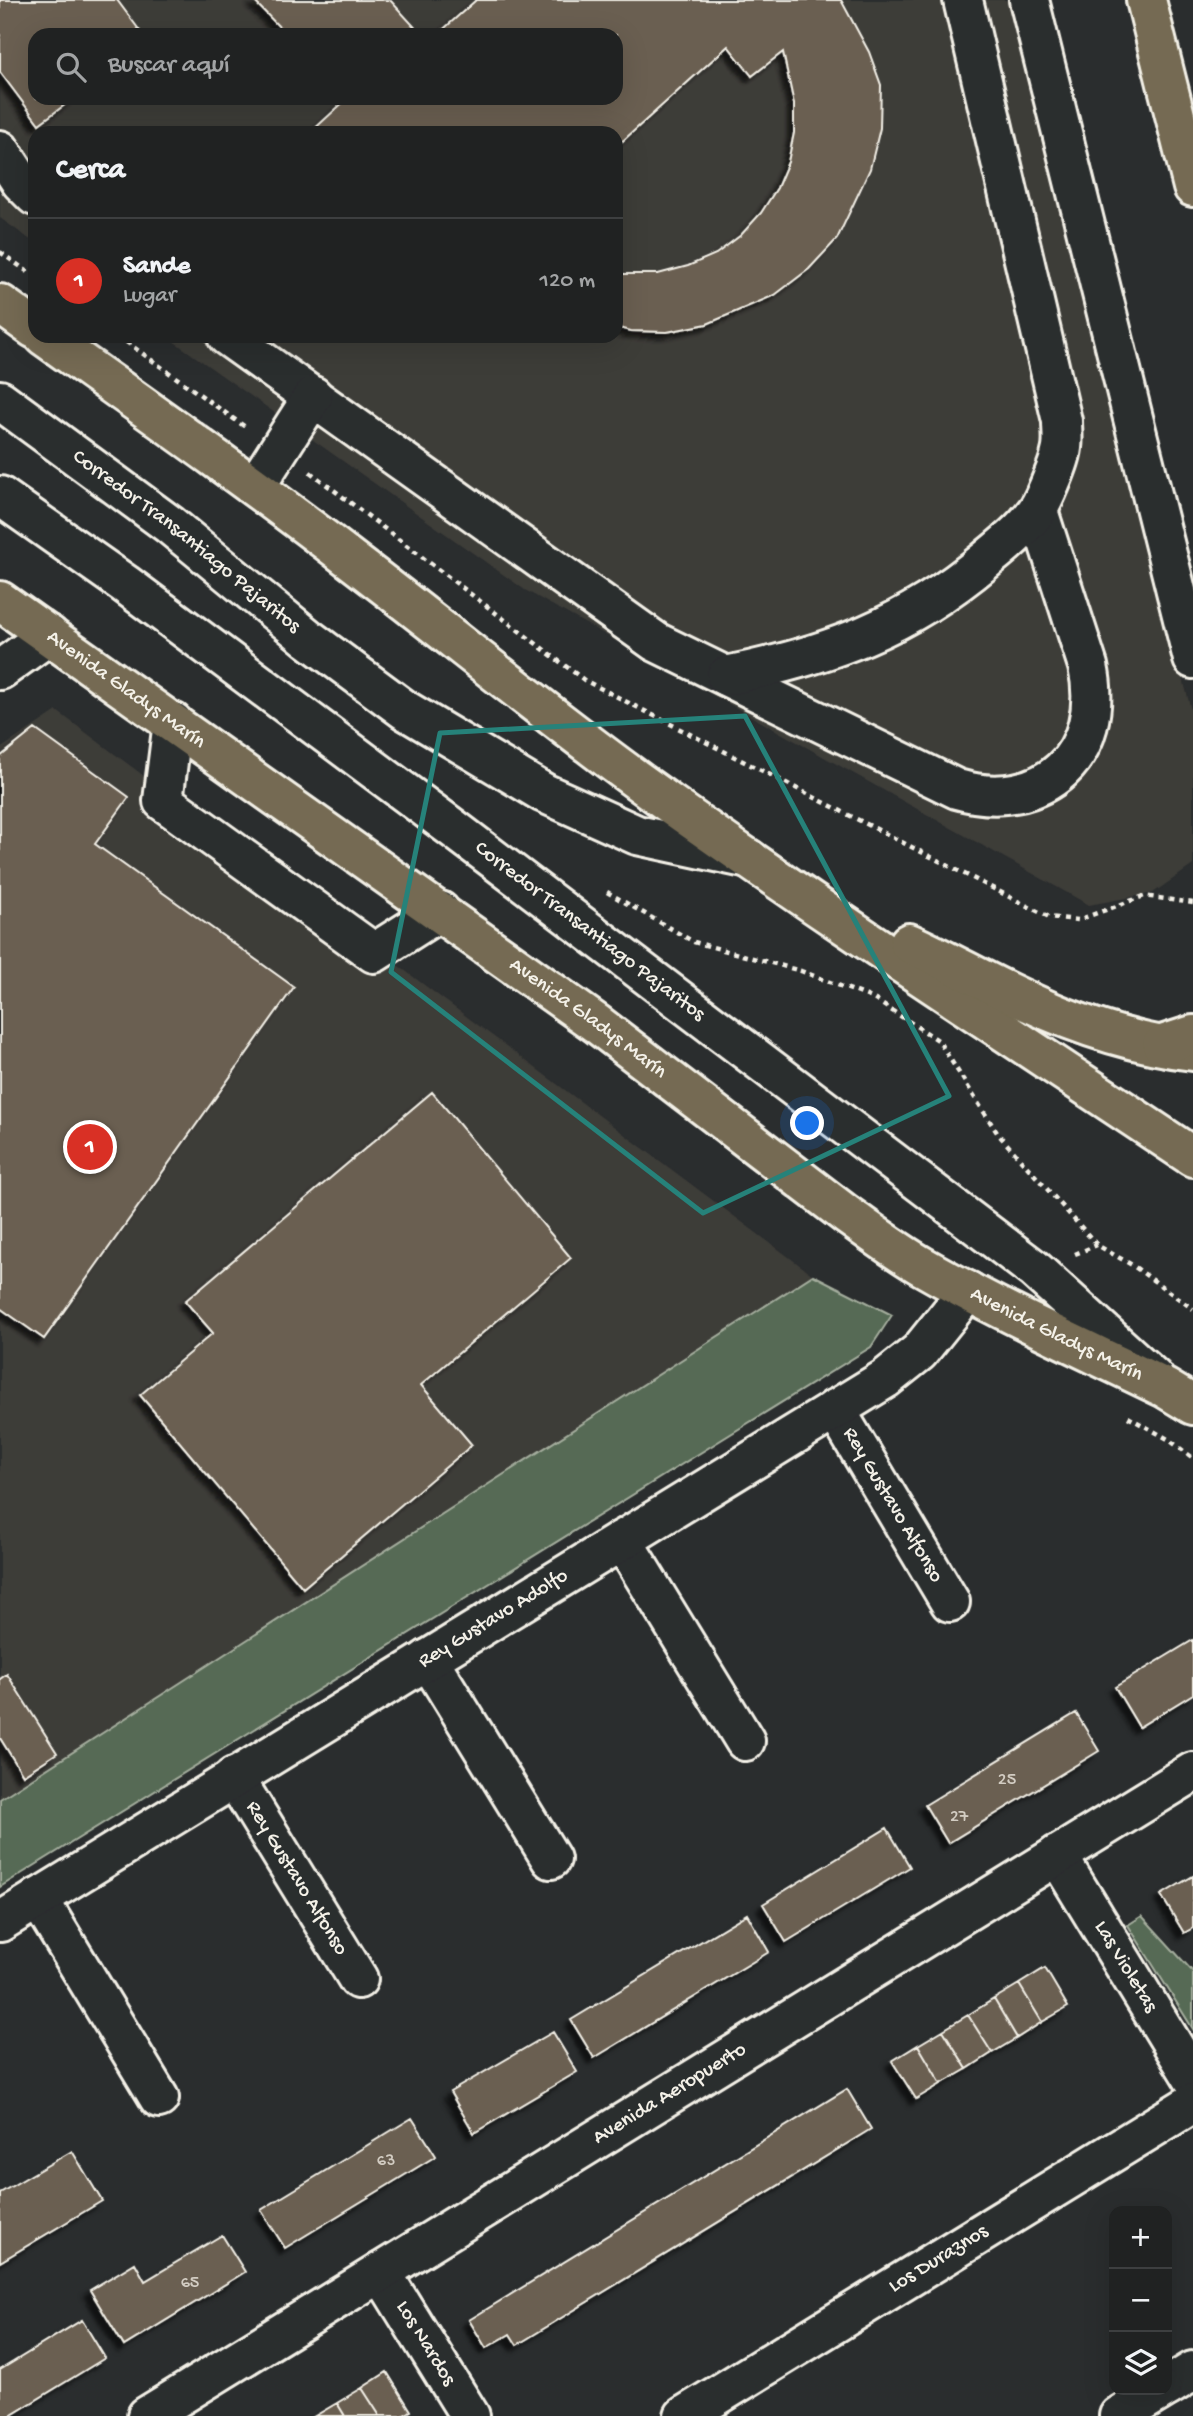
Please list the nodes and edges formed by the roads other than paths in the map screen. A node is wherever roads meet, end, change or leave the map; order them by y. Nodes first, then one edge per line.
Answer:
1 (963, 0) edge
2 (1029, 0) edge
3 (1146, 0) edge
4 (0, 150) edge
5 (1193, 187) edge
6 (28, 189) edge
7 (0, 304) edge
8 (28, 324) edge
9 (54, 343) edge
10 (237, 343) edge
11 (313, 396) junction
12 (0, 400) edge
13 (255, 486) junction
14 (0, 496) edge
15 (1038, 511) junction
16 (0, 601) edge
17 (49, 635) junction
18 (1193, 659) edge
19 (0, 670) edge
20 (726, 676) junction
21 (173, 722) junction
22 (748, 859) junction
23 (440, 911) junction
24 (829, 914) junction
25 (1183, 1044) edge
26 (1193, 1157) edge
27 (968, 1291) junction
28 (1179, 1396) edge
29 (835, 1409) junction
30 (622, 1540) junction
31 (950, 1602) dead end
32 (428, 1659) junction
33 (745, 1741) dead end
34 (1193, 1772) edge
35 (234, 1777) junction
36 (1057, 1855) junction
37 (551, 1859) dead end
38 (38, 1898) junction
39 (0, 1922) edge
40 (358, 1979) dead end
41 (1193, 2078) edge
42 (159, 2098) dead end
43 (1193, 2103) edge
44 (382, 2272) junction
45 (1193, 2371) edge
46 (1172, 2384) edge
47 (1154, 2395) edge
48 (147, 2416) edge
49 (470, 2416) edge
50 (684, 2416) edge
51 (1119, 2416) edge

1 - 15 street
2 - 18 street
3 - 5 main road
4 - 6 street
7 - 8 main road
9 - 13 main road
10 - 11 street
11 - 13 street
11 - 20 street
12 - 22 street, Corredor Transantiago Pajaritos
13 - 22 main road
14 - 28 street, Corredor Transantiago Pajaritos
15 - 20 street
15 - 20 street
16 - 17 main road, Avenida Gladys Marín
17 - 19 street
17 - 21 main road, Avenida Gladys Marín
21 - 23 main road, Avenida Gladys Marín
21 - 23 street
22 - 24 main road
23 - 27 main road, Avenida Gladys Marín
24 - 25 main road
24 - 26 main road
27 - 28 main road, Avenida Gladys Marín
27 - 29 street, Rey Gustavo Adolfo
29 - 30 street, Rey Gustavo Adolfo
29 - 31 street, Rey Gustavo Alfonso
30 - 32 street, Rey Gustavo Adolfo
30 - 33 street
32 - 35 street, Rey Gustavo Adolfo
32 - 37 street
34 - 36 street, Avenida Aeropuerto
35 - 38 street, Rey Gustavo Adolfo
35 - 40 street, Rey Gustavo Alfonso
36 - 41 street, Las Violetas
36 - 44 street, Avenida Aeropuerto
38 - 39 street, Rey Gustavo Adolfo
38 - 42 street
43 - 50 street, Los Duraznos
44 - 48 street, Avenida Aeropuerto
44 - 49 street, Los Nardos
45 - 46 street
47 - 51 street

